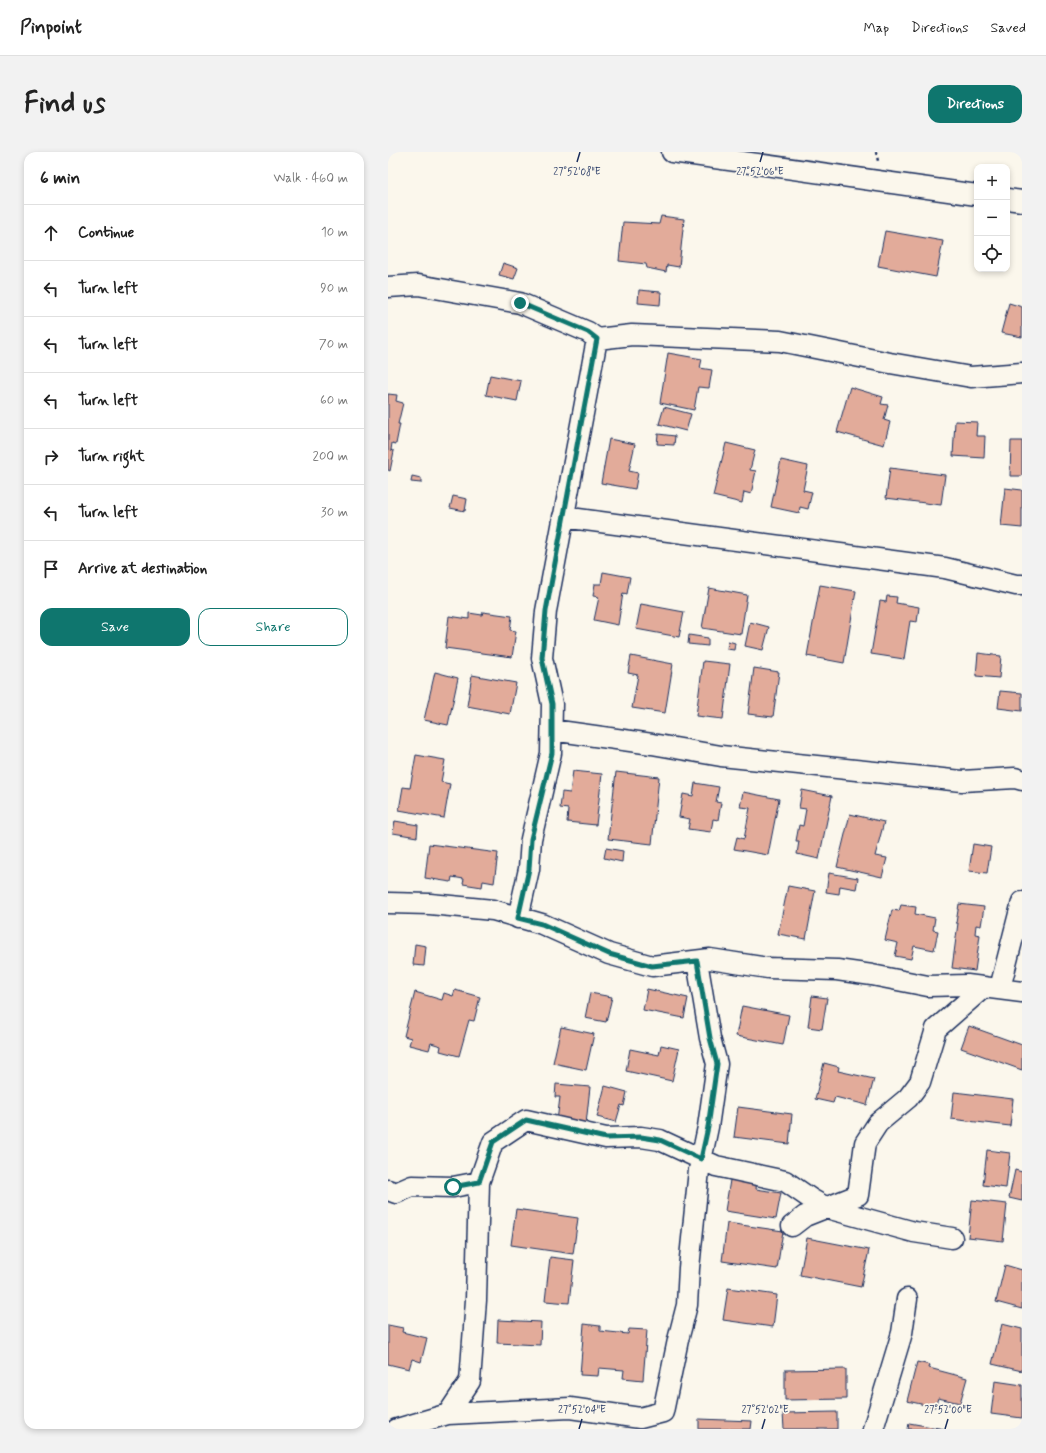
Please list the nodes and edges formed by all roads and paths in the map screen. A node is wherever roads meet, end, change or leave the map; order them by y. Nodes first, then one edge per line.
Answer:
1 (672, 152) edge
2 (974, 195) edge
3 (1010, 199) edge
4 (1022, 201) edge
5 (388, 287) edge
6 (597, 339) junction
7 (1022, 373) edge
8 (563, 517) junction
9 (1022, 585) edge
10 (552, 730) junction
11 (1022, 780) edge
12 (1022, 902) edge
13 (388, 903) edge
14 (518, 918) junction
15 (697, 961) junction
16 (992, 987) junction
17 (1022, 992) edge
18 (701, 1159) junction
19 (479, 1182) junction
20 (388, 1190) edge
21 (827, 1208) junction
22 (792, 1226) dead end
23 (952, 1238) dead end
24 (907, 1299) dead end
25 (448, 1414) junction
26 (396, 1429) edge
27 (874, 1429) edge

1 - 2 street
3 - 4 street
5 - 6 street
6 - 7 street
6 - 8 street
8 - 9 street
8 - 10 street
10 - 11 street
10 - 14 street
12 - 16 street
13 - 14 street
14 - 15 street
15 - 16 street
15 - 18 street
16 - 17 street
16 - 21 street
18 - 19 street
18 - 21 street
18 - 25 street
19 - 20 street
19 - 25 street
21 - 22 street
21 - 23 street
24 - 27 street
25 - 26 street

